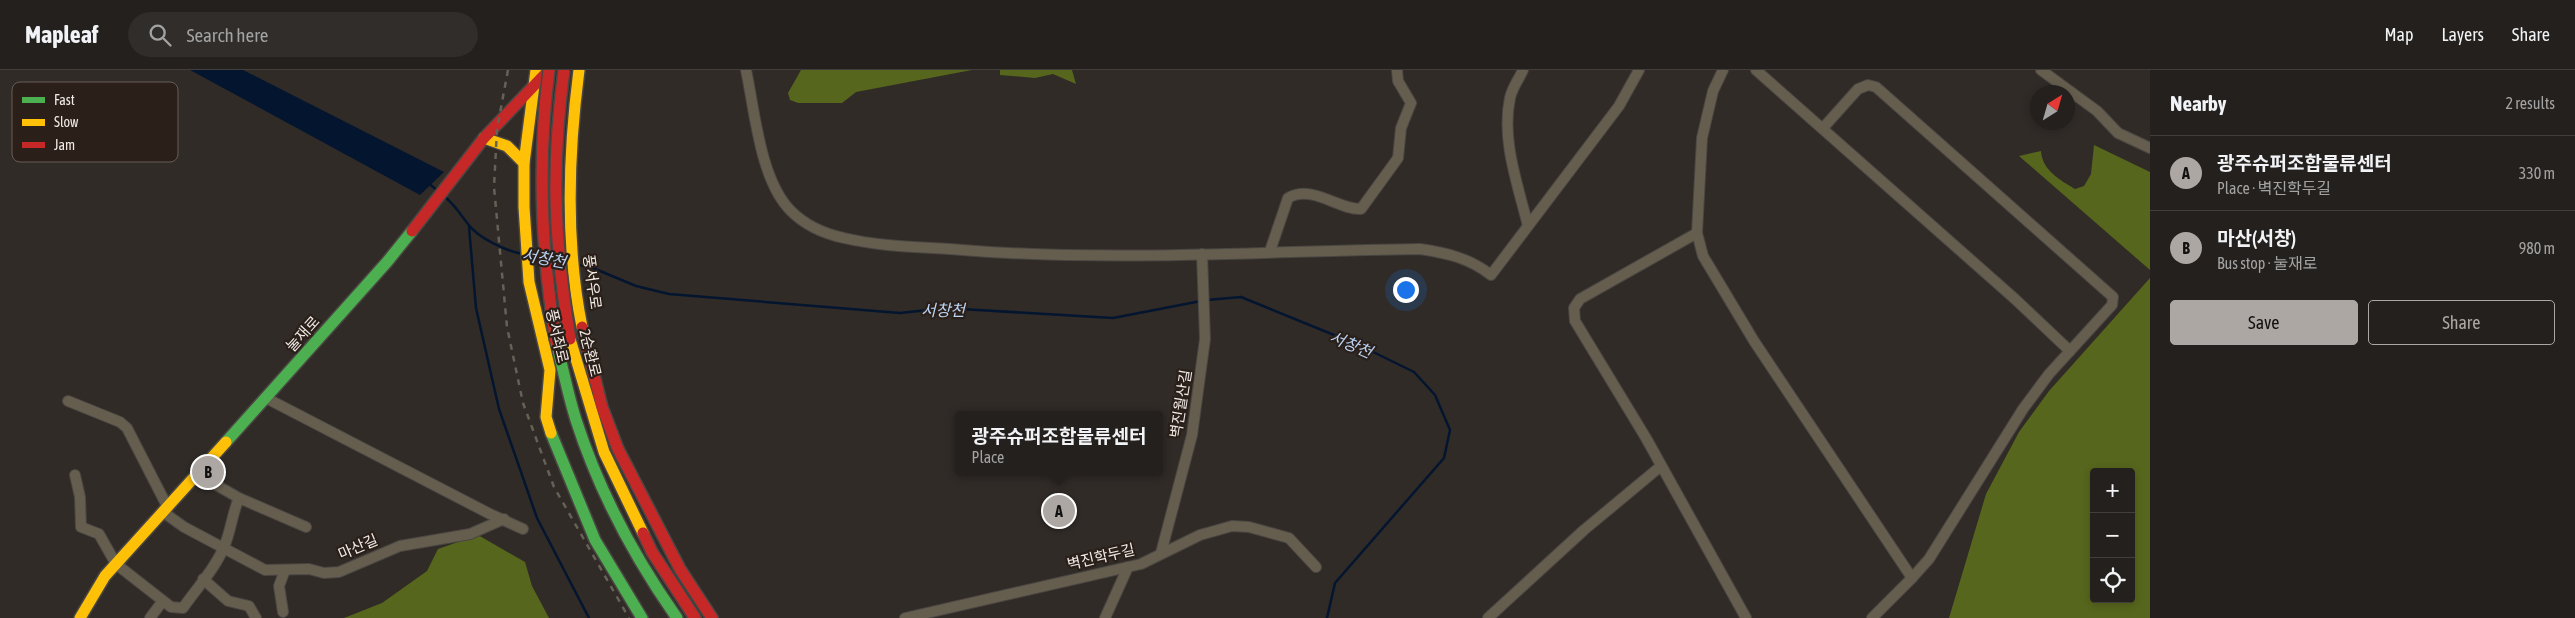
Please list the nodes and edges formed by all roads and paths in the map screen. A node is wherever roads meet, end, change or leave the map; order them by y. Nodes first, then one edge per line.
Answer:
1 (536, 70) edge
2 (549, 70) edge
3 (564, 70) edge
4 (570, 70) edge
5 (579, 70) edge
6 (746, 70) edge
7 (1397, 70) edge
8 (1523, 70) edge
9 (1639, 70) edge
10 (1723, 70) edge
11 (1756, 70) edge
12 (2041, 70) edge
13 (533, 87) junction
14 (576, 92) junction
15 (1823, 128) junction
16 (484, 138) junction
17 (526, 146) junction
18 (2150, 148) edge
19 (524, 163) junction
20 (570, 168) junction
21 (1528, 226) junction
22 (1697, 233) junction
23 (1270, 252) junction
24 (1202, 254) junction
25 (2070, 351) junction
26 (266, 398) junction
27 (68, 401) dead end
28 (1661, 466) junction
29 (197, 474) junction
30 (75, 475) dead end
31 (239, 498) junction
32 (165, 509) junction
33 (504, 519) junction
34 (306, 527) dead end
35 (523, 529) dead end
36 (224, 548) junction
37 (1161, 553) junction
38 (116, 564) junction
39 (1128, 567) junction
40 (1316, 567) dead end
41 (285, 570) junction
42 (1912, 578) junction
43 (203, 579) junction
44 (162, 602) junction
45 (283, 612) dead end
46 (80, 618) edge
47 (150, 618) edge
48 (256, 618) edge
49 (642, 618) edge
50 (677, 618) edge
51 (695, 618) edge
52 (712, 618) edge
53 (905, 618) edge
54 (1105, 618) edge
55 (1488, 618) edge
56 (1746, 618) edge
57 (1872, 618) edge

1 - 13 main road, 풍서좌로
2 - 13 main road, 눌재로
2 - 50 main road, 2순환로, bridge
3 - 51 main road, 2순환로, bridge
4 - 14 main road
5 - 14 main road, 풍서우로
6 - 24 street
7 - 23 street
8 - 21 street
9 - 21 street
10 - 22 street
11 - 15 street
12 - 18 street
13 - 16 main road, 눌재로
13 - 17 main road, 풍서좌로
14 - 20 main road, 풍서우로
15 - 25 street
15 - 25 street
16 - 19 main road
16 - 26 main road, 눌재로
17 - 19 main road, 풍서좌로
17 - 20 main road
19 - 49 main road, 풍서좌로
20 - 52 main road, 풍서우로
21 - 23 street
22 - 28 street
22 - 42 street
23 - 24 street
24 - 37 street, 벽진월산길
25 - 42 street
26 - 29 main road, 눌재로
26 - 33 street
27 - 32 street
28 - 55 street
28 - 56 street
29 - 31 street
29 - 32 main road, 눌재로
30 - 38 street
31 - 34 street
31 - 36 street
32 - 36 street, 마산길
32 - 38 main road, 눌재로
33 - 35 street
33 - 41 street, 마산길
36 - 41 street, 마산길
36 - 43 street
37 - 39 street, 벽진학두길
37 - 40 street, 벽진학두길
38 - 44 street
38 - 46 main road, 눌재로
39 - 53 street, 벽진학두길
39 - 54 street
41 - 45 street
42 - 57 street
43 - 44 street
43 - 48 street
44 - 47 street

